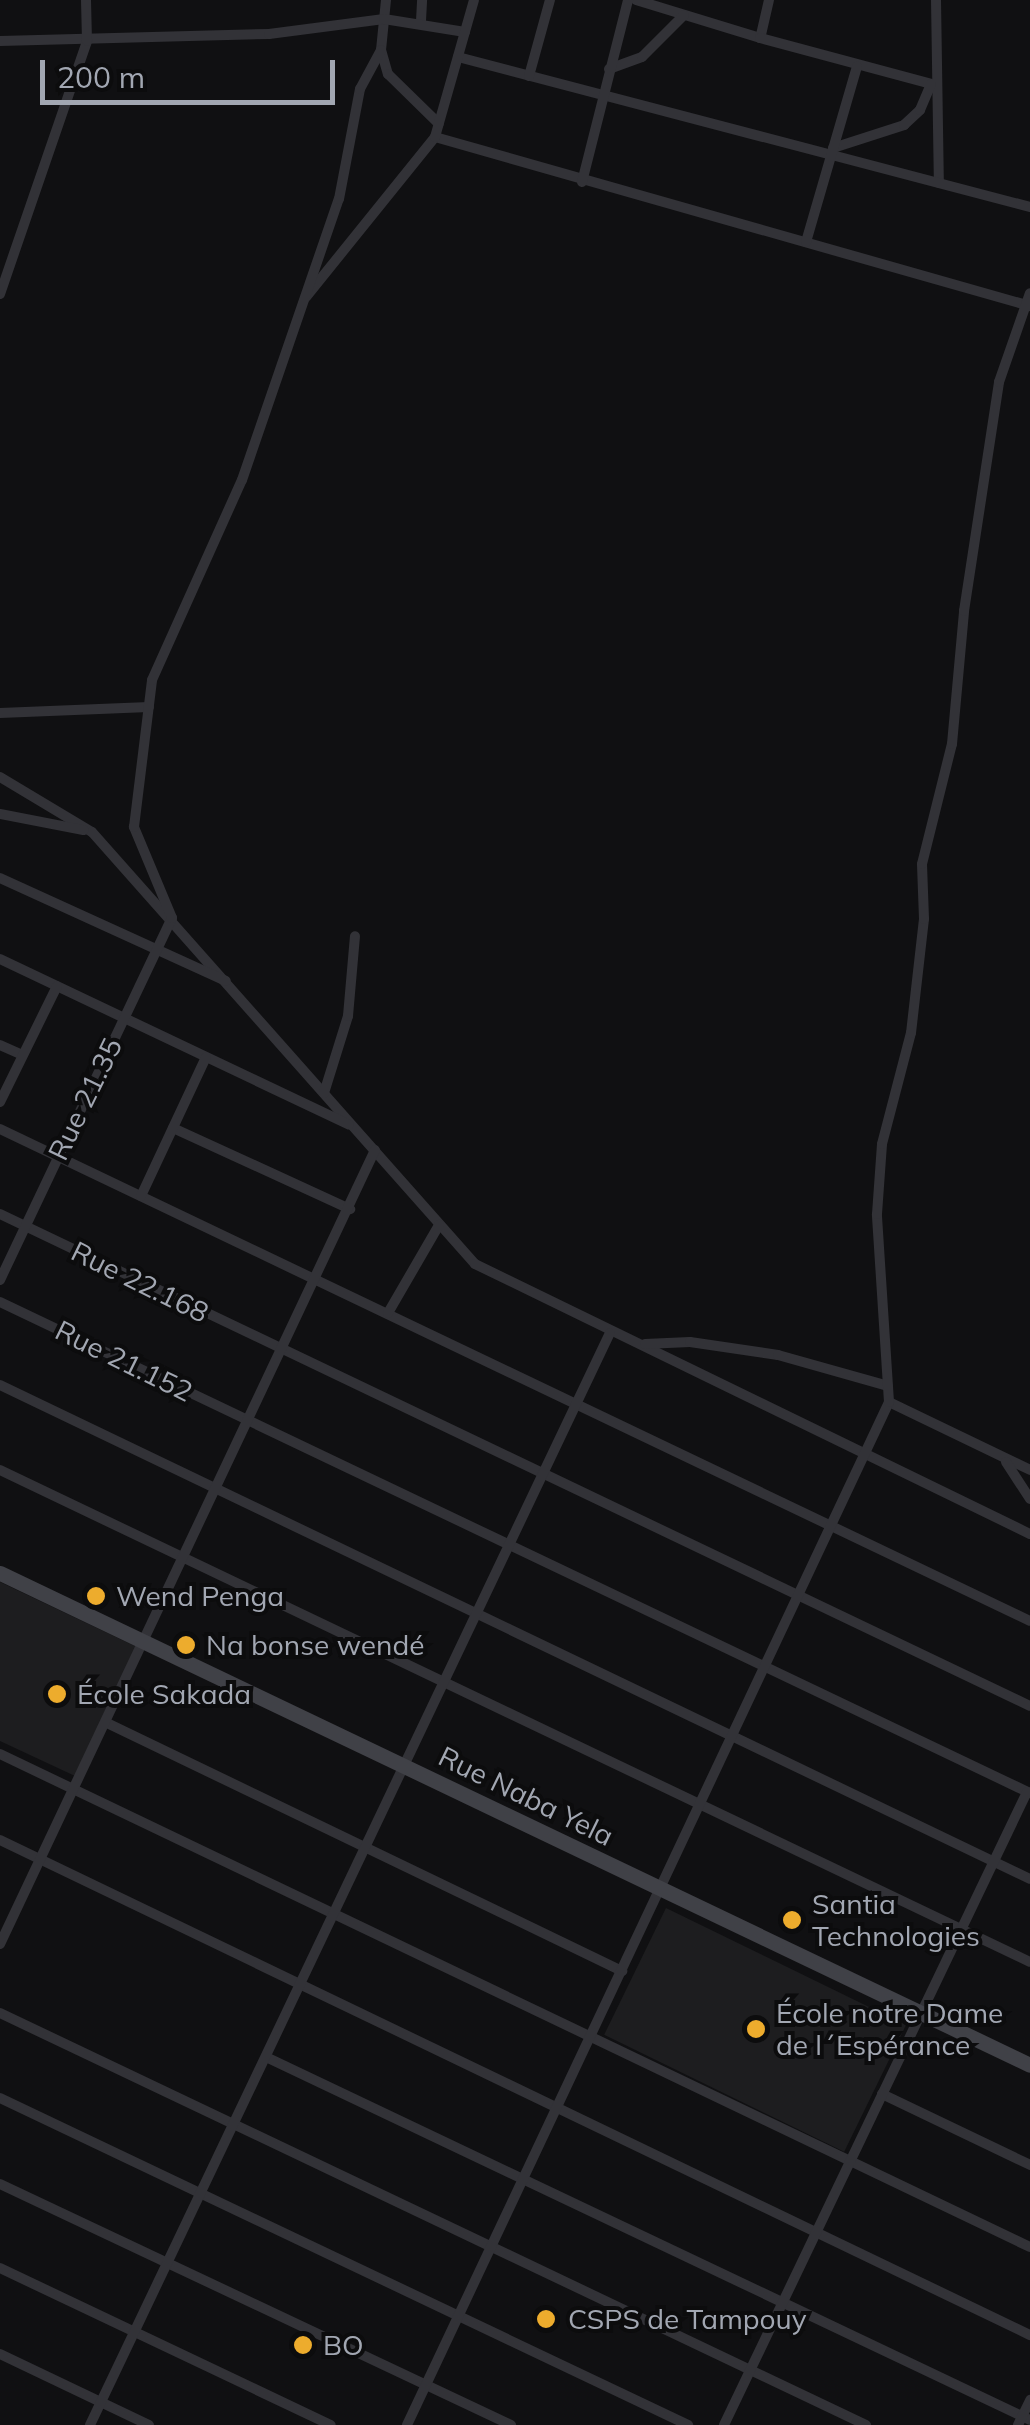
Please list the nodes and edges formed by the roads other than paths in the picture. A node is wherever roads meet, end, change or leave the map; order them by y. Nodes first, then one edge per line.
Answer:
1 (86, 0) edge
2 (386, 0) edge
3 (422, 0) edge
4 (474, 0) edge
5 (550, 0) edge
6 (628, 0) edge
7 (636, 0) edge
8 (769, 0) edge
9 (919, 0) edge
10 (936, 2) edge
11 (684, 15) junction
12 (384, 19) junction
13 (421, 21) junction
14 (465, 32) junction
15 (760, 38) junction
16 (0, 41) edge
17 (87, 41) junction
18 (382, 50) junction
19 (458, 57) junction
20 (856, 66) junction
21 (609, 70) junction
22 (530, 76) junction
23 (933, 84) junction
24 (601, 94) junction
25 (439, 124) junction
26 (435, 137) junction
27 (832, 151) junction
28 (582, 182) junction
29 (939, 183) junction
30 (1030, 207) edge
31 (806, 242) junction
32 (0, 294) edge
33 (1029, 301) edge
34 (299, 306) junction
35 (149, 707) junction
36 (0, 713) edge
37 (0, 777) edge
38 (0, 814) edge
39 (92, 832) junction
40 (0, 878) edge
41 (172, 918) junction
42 (355, 936) dead end
43 (158, 949) junction
44 (1, 960) edge
45 (232, 984) junction
46 (57, 986) junction
47 (124, 1018) junction
48 (0, 1045) edge
49 (22, 1055) junction
50 (206, 1057) junction
51 (324, 1093) junction
52 (0, 1102) edge
53 (173, 1128) junction
54 (355, 1128) junction
55 (0, 1129) edge
56 (376, 1150) junction
57 (57, 1156) junction
58 (141, 1196) junction
59 (350, 1209) junction
60 (0, 1214) edge
61 (438, 1224) junction
62 (24, 1226) junction
63 (0, 1280) edge
64 (317, 1280) junction
65 (0, 1302) edge
66 (388, 1313) junction
67 (610, 1333) junction
68 (641, 1344) junction
69 (280, 1350) junction
70 (0, 1385) edge
71 (888, 1386) junction
72 (890, 1402) junction
73 (576, 1406) junction
74 (248, 1420) junction
75 (1002, 1458) junction
76 (864, 1459) junction
77 (0, 1470) edge
78 (1030, 1470) edge
79 (544, 1474) junction
80 (215, 1487) junction
81 (1030, 1498) edge
82 (832, 1528) junction
83 (1030, 1534) edge
84 (510, 1543) junction
85 (182, 1556) junction
86 (0, 1573) edge
87 (799, 1598) junction
88 (477, 1613) junction
89 (1030, 1621) edge
90 (145, 1642) junction
91 (766, 1667) junction
92 (444, 1682) junction
93 (1030, 1706) edge
94 (107, 1723) junction
95 (734, 1736) junction
96 (0, 1754) edge
97 (404, 1765) junction
98 (74, 1791) junction
99 (1029, 1793) edge
100 (701, 1805) junction
101 (0, 1840) edge
102 (364, 1849) junction
103 (41, 1860) junction
104 (994, 1861) junction
105 (1030, 1879) edge
106 (661, 1888) junction
107 (334, 1913) junction
108 (3, 1929) edge
109 (962, 1929) junction
110 (0, 1944) edge
111 (1030, 1962) edge
112 (622, 1971) junction
113 (300, 1985) junction
114 (0, 2013) edge
115 (921, 2013) junction
116 (591, 2037) junction
117 (266, 2056) junction
118 (1030, 2065) edge
119 (882, 2094) junction
120 (0, 2098) edge
121 (557, 2108) junction
122 (234, 2123) junction
123 (850, 2161) junction
124 (1030, 2166) edge
125 (524, 2176) junction
126 (0, 2184) edge
127 (200, 2195) junction
128 (816, 2233) junction
129 (490, 2247) junction
130 (1030, 2247) edge
131 (167, 2264) junction
132 (0, 2268) edge
133 (784, 2302) junction
134 (458, 2315) junction
135 (134, 2333) junction
136 (1030, 2335) edge
137 (0, 2354) edge
138 (751, 2370) junction
139 (425, 2386) junction
140 (1030, 2400) edge
141 (101, 2402) junction
142 (1024, 2420) edge
143 (90, 2425) edge
144 (149, 2425) edge
145 (331, 2425) edge
146 (407, 2425) edge
147 (511, 2425) edge
148 (688, 2425) edge
149 (724, 2425) edge
150 (866, 2425) edge

1 - 17 street
2 - 12 street
3 - 13 street
4 - 14 street
5 - 22 street
6 - 21 street
7 - 11 street
8 - 15 street
9 - 10 street
10 - 23 street
11 - 15 street
11 - 21 street
12 - 13 street
12 - 17 street
12 - 18 street
13 - 14 street
14 - 19 street
15 - 20 street
16 - 17 street
17 - 32 street
18 - 25 street
18 - 34 street
19 - 22 street
19 - 25 street
20 - 23 street
20 - 27 street
21 - 24 street
22 - 24 street
23 - 27 street
23 - 29 street
24 - 27 street
24 - 28 street
25 - 26 street
26 - 28 street
26 - 34 street
27 - 29 street
27 - 31 street
28 - 31 street
29 - 30 street
31 - 33 street
33 - 71 street
34 - 35 street
35 - 36 street
35 - 41 street
37 - 39 street
38 - 39 street
39 - 41 street
40 - 43 street
41 - 43 street, Rue 21.35
41 - 45 street
42 - 51 street
43 - 45 street
43 - 47 street, Rue 21.35
44 - 46 street
45 - 51 street
46 - 47 street
46 - 49 street
47 - 50 street
47 - 57 street, Rue 21.35
48 - 49 street
49 - 52 street
50 - 53 street
50 - 54 street
51 - 54 street
53 - 58 street
53 - 59 street
54 - 56 street
55 - 57 street
56 - 59 street
56 - 61 street
57 - 58 street
57 - 62 street, Rue 21.35
58 - 64 street
59 - 64 street
60 - 62 street, Rue 22.168
61 - 66 street
61 - 67 street
62 - 63 street, Rue 21.35
62 - 69 street, Rue 22.168
64 - 66 street
64 - 69 street
65 - 74 street, Rue 21.152
66 - 73 street
67 - 68 street
67 - 73 street
68 - 71 street
68 - 76 street
69 - 74 street
69 - 79 street, Rue 22.168
70 - 80 street
71 - 72 street
72 - 75 street
72 - 76 street
73 - 79 street
73 - 82 street
74 - 80 street
74 - 84 street, Rue 21.152
75 - 78 street
75 - 81 street
76 - 82 street
76 - 83 street
77 - 85 street
79 - 84 street
79 - 87 street, Rue 22.168
80 - 85 street
80 - 88 street
82 - 87 street
82 - 89 street
84 - 88 street
84 - 91 street, Rue 21.152
85 - 90 street
85 - 92 street
86 - 90 street, Rue Naba Yela
87 - 91 street
87 - 93 street, Rue 22.168
88 - 92 street
88 - 95 street
90 - 94 street
90 - 97 street, Rue Naba Yela
91 - 95 street
91 - 99 street, Rue 21.152
92 - 97 street
92 - 100 street
94 - 98 street
94 - 102 street
95 - 100 street
95 - 104 street
96 - 98 street
97 - 102 street
97 - 106 street, Rue Naba Yela
98 - 103 street
98 - 107 street
99 - 104 street
100 - 106 street
100 - 109 street
101 - 103 street
102 - 107 street
102 - 112 street
103 - 108 street
103 - 113 street
104 - 105 street
104 - 109 street
106 - 112 street
106 - 115 street, Rue Naba Yela
107 - 113 street
107 - 116 street
108 - 110 street
109 - 111 street
109 - 115 street
112 - 116 street
113 - 117 street
113 - 121 street
114 - 122 street
115 - 118 street, Rue Naba Yela
115 - 119 street
116 - 121 street
116 - 123 street
117 - 122 street
117 - 125 street
119 - 123 street
119 - 124 street
120 - 127 street
121 - 125 street
121 - 128 street
122 - 127 street
122 - 129 street
123 - 128 street
123 - 130 street
125 - 129 street
125 - 133 street
126 - 131 street
127 - 131 street
127 - 134 street
128 - 133 street
128 - 136 street
129 - 134 street
129 - 138 street
131 - 135 street
131 - 139 street
132 - 135 street
133 - 138 street
133 - 142 street
134 - 139 street
134 - 148 street
135 - 141 street
135 - 145 street
137 - 141 street
138 - 149 street
138 - 150 street
139 - 146 street
139 - 147 street
140 - 142 street
141 - 143 street
141 - 144 street

